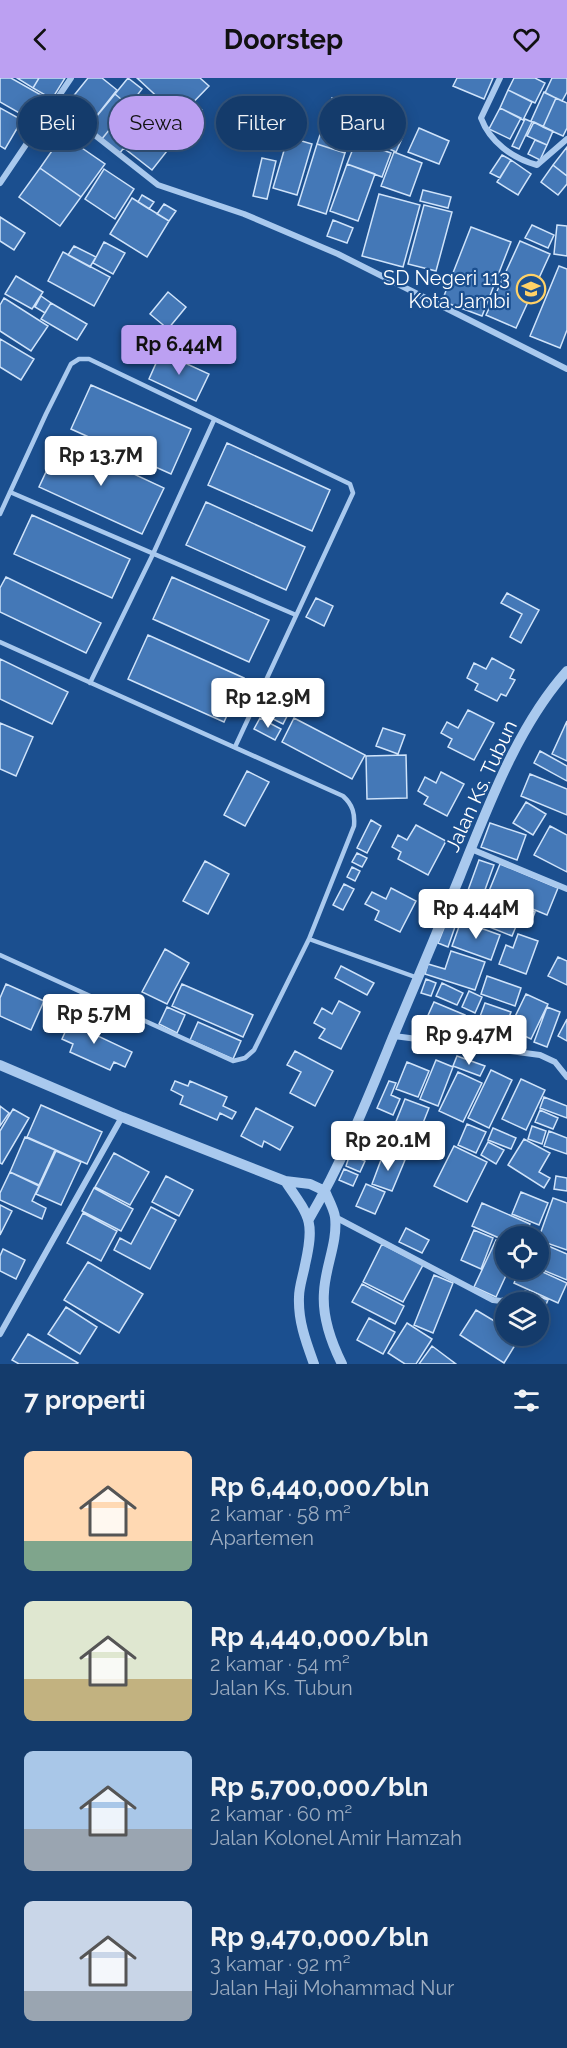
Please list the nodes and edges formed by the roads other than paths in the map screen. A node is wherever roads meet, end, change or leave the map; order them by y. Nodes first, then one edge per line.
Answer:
1 (71, 78) edge
2 (500, 78) edge
3 (59, 96) edge
4 (97, 137) edge
5 (567, 139) edge
6 (22, 150) edge
7 (0, 183) edge
8 (567, 369) edge
9 (214, 420) junction
10 (10, 492) junction
11 (0, 514) edge
12 (153, 554) junction
13 (296, 615) junction
14 (0, 642) edge
15 (567, 671) edge
16 (90, 682) junction
17 (235, 747) junction
18 (471, 849) junction
19 (567, 889) edge
20 (309, 939) junction
21 (0, 955) edge
22 (418, 978) junction
23 (394, 1036) junction
24 (0, 1065) edge
25 (567, 1077) edge
26 (122, 1117) junction
27 (285, 1181) junction
28 (325, 1191) junction
29 (335, 1217) junction
30 (309, 1219) junction
31 (495, 1300) edge
32 (0, 1334) edge
33 (314, 1364) edge
34 (342, 1364) edge

1 - 3 street
2 - 5 street
4 - 8 street
6 - 7 street
9 - 10 lane
9 - 12 lane
9 - 13 lane
10 - 11 lane
10 - 12 lane
12 - 13 lane
12 - 16 lane
13 - 17 lane
14 - 16 lane
15 - 18 street, Jalan Ks. Tubun
16 - 17 lane
17 - 20 lane
18 - 19 street
18 - 22 street, Jalan Ks. Tubun
20 - 21 lane
20 - 22 lane
22 - 23 street, Jalan Ks. Tubun
23 - 25 street
23 - 28 street, Jalan Ks. Tubun
24 - 26 street
26 - 27 street
26 - 32 street
27 - 28 street
27 - 30 street
28 - 29 street
28 - 30 street, Jalan Ks. Tubun
29 - 31 street
29 - 34 street
30 - 33 street

